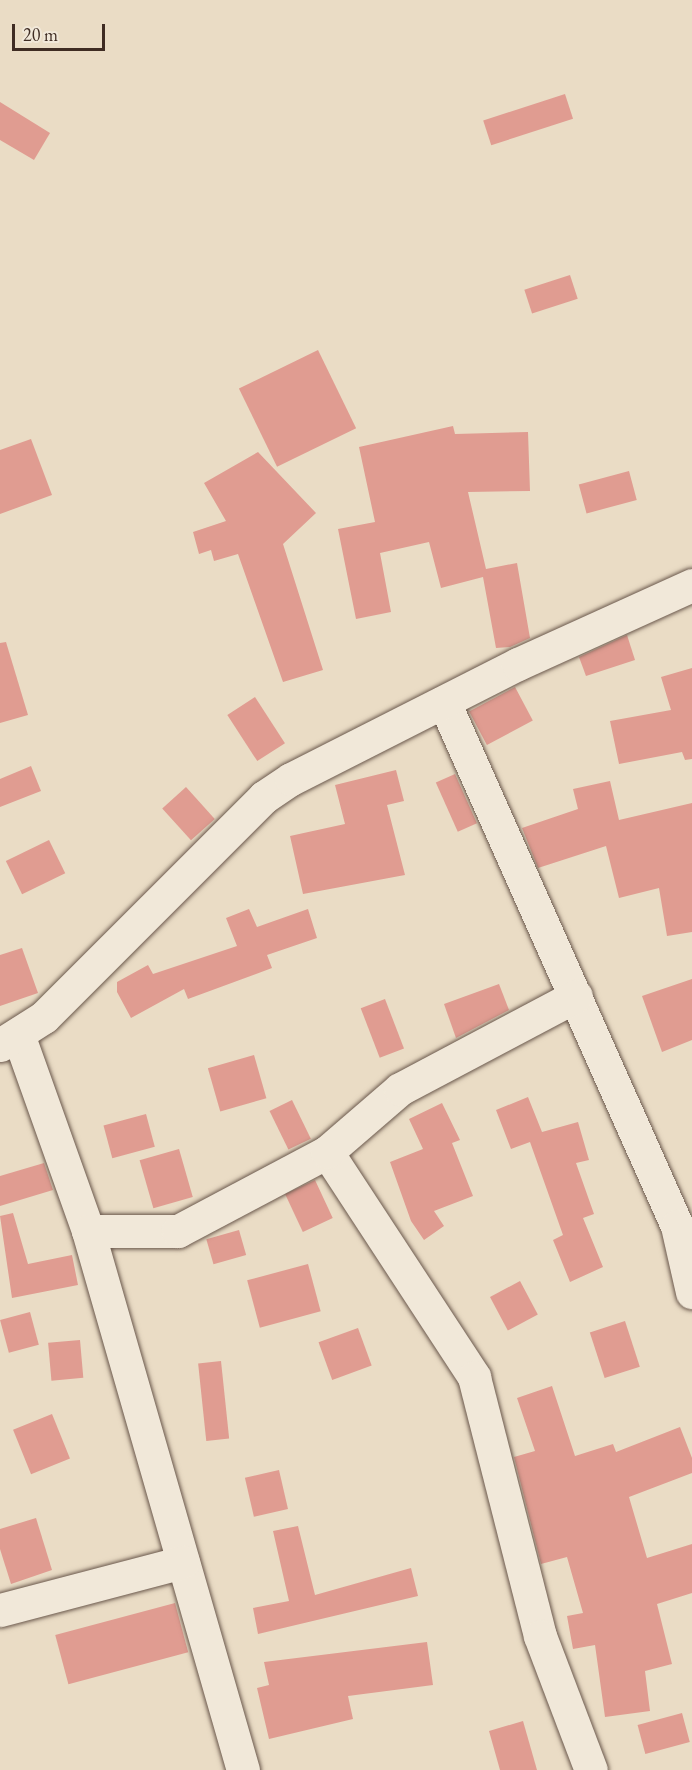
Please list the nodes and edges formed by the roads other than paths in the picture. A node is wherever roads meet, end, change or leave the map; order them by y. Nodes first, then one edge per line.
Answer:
1 (692, 585) edge
2 (444, 702) junction
3 (576, 996) junction
4 (9, 1041) edge
5 (327, 1152) junction
6 (88, 1232) junction
7 (692, 1292) edge
8 (183, 1562) junction
9 (0, 1610) edge
10 (243, 1770) edge
11 (591, 1770) edge

1 - 2 street
2 - 3 street
2 - 4 street
3 - 5 street
3 - 7 street
4 - 6 street
5 - 6 street
5 - 11 street
6 - 8 street
8 - 9 street
8 - 10 street

